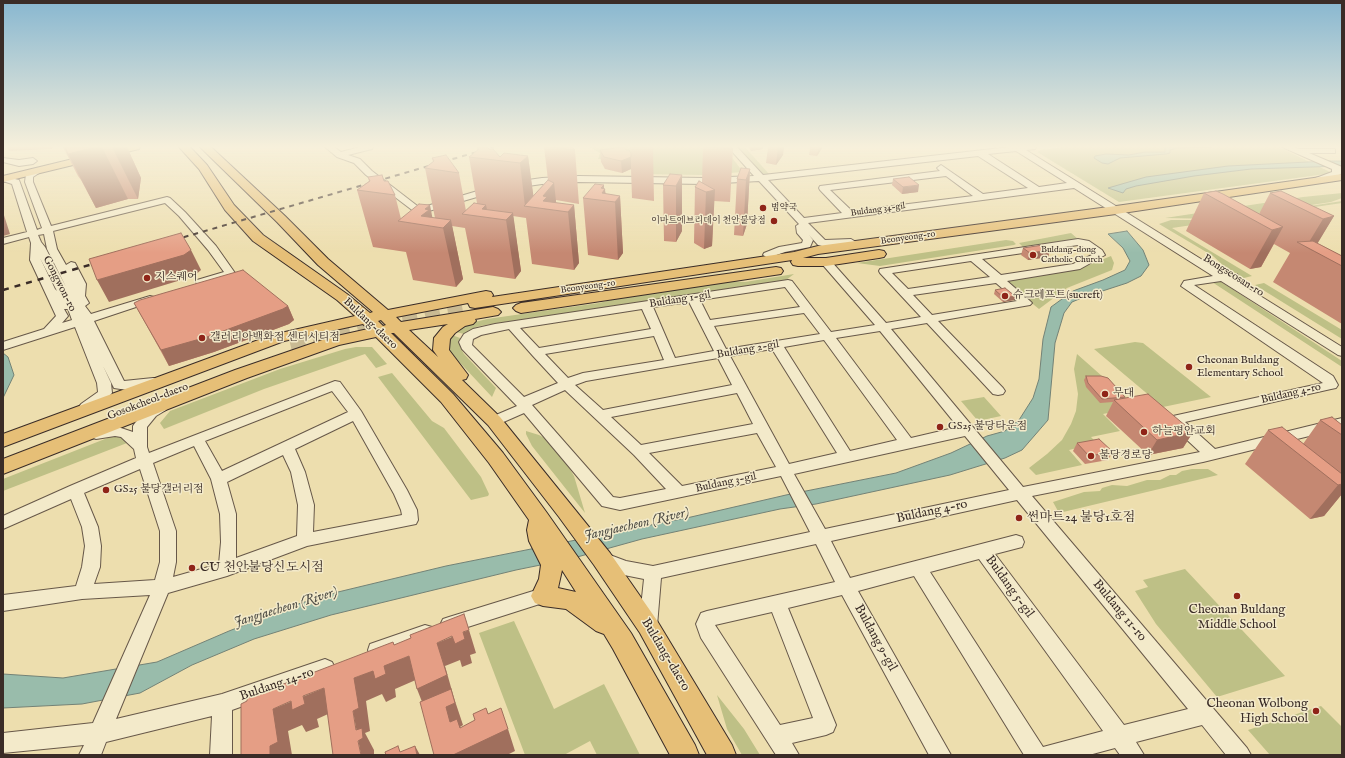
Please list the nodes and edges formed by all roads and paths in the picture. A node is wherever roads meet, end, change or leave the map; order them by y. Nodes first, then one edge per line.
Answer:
1 (16, 182) edge
2 (29, 182) edge
3 (213, 182) edge
4 (242, 182) edge
5 (373, 182) edge
6 (391, 182) edge
7 (533, 182) edge
8 (764, 182) edge
9 (873, 182) edge
10 (960, 182) edge
11 (1024, 182) edge
12 (1072, 182) edge
13 (1078, 182) edge
14 (1308, 182) edge
15 (1076, 185) junction
16 (1342, 186) edge
17 (1036, 190) junction
18 (981, 197) junction
19 (402, 198) junction
20 (1127, 213) junction
21 (849, 214) junction
22 (800, 221) junction
23 (49, 234) junction
24 (34, 237) junction
25 (3, 241) edge
26 (873, 243) junction
27 (3, 244) edge
28 (768, 255) junction
29 (822, 256) junction
30 (973, 257) junction
31 (1229, 277) junction
32 (998, 278) junction
33 (81, 284) junction
34 (193, 285) edge
35 (50, 291) junction
36 (906, 293) junction
37 (163, 295) edge
38 (342, 297) junction
39 (694, 298) junction
40 (369, 300) junction
41 (646, 306) junction
42 (481, 307) junction
43 (119, 309) junction
44 (806, 309) junction
45 (385, 314) junction
46 (81, 317) junction
47 (366, 318) junction
48 (930, 320) junction
49 (706, 324) junction
50 (512, 326) junction
51 (322, 327) junction
52 (398, 327) junction
53 (884, 327) junction
54 (378, 331) junction
55 (657, 332) junction
56 (42, 334) junction
57 (828, 336) junction
58 (1342, 344) edge
59 (293, 345) junction
60 (776, 345) junction
61 (3, 346) edge
62 (1342, 352) edge
63 (537, 353) junction
64 (722, 354) junction
65 (671, 362) junction
66 (411, 363) junction
67 (168, 378) junction
68 (110, 380) junction
69 (568, 385) junction
70 (741, 388) junction
71 (998, 391) dead end
72 (171, 401) junction
73 (477, 405) junction
74 (525, 406) junction
75 (356, 414) junction
76 (68, 416) junction
77 (600, 416) junction
78 (494, 421) junction
79 (1342, 423) edge
80 (762, 427) junction
81 (971, 433) junction
82 (72, 439) junction
83 (197, 439) junction
84 (4, 443) edge
85 (907, 443) junction
86 (287, 448) junction
87 (639, 451) junction
88 (142, 454) junction
89 (1212, 455) junction
90 (3, 457) edge
91 (847, 458) junction
92 (3, 467) edge
93 (789, 476) junction
94 (219, 479) junction
95 (75, 490) junction
96 (679, 492) junction
97 (1020, 493) junction
98 (3, 523) edge
99 (816, 528) junction
100 (305, 540) junction
101 (1016, 542) dead end
102 (983, 551) junction
103 (602, 559) junction
104 (227, 569) junction
105 (919, 569) junction
106 (563, 570) junction
107 (653, 573) junction
108 (846, 587) junction
109 (162, 588) junction
110 (82, 592) junction
111 (543, 596) junction
112 (3, 603) edge
113 (777, 603) junction
114 (648, 626) junction
115 (617, 634) junction
116 (361, 656) edge
117 (339, 664) edge
118 (222, 704) junction
119 (1206, 714) junction
120 (99, 733) junction
121 (777, 736) junction
122 (1120, 736) junction
123 (3, 743) edge
124 (90, 755) edge
125 (221, 755) edge
126 (685, 755) edge
127 (722, 755) edge
128 (788, 755) edge
129 (940, 755) edge
130 (1036, 755) edge
131 (1048, 755) edge
132 (1133, 755) edge
133 (1240, 755) edge

1 - 24 street, Gongwon-ro
2 - 23 street, Gongwon-ro
3 - 38 main road, Buldang-daero
4 - 40 main road, Buldang-daero
5 - 19 street
6 - 19 street
7 - 19 street
8 - 22 street
9 - 21 street
10 - 18 street
11 - 17 street
12 - 15 street
13 - 20 street
14 - 20 main road, Beonyeong-ro
15 - 17 street, Buldang 34-gil
15 - 20 street
16 - 20 main road, Beonyeong-ro
17 - 18 street, Buldang 34-gil
18 - 21 street, Buldang 34-gil
20 - 26 main road, Beonyeong-ro
20 - 29 main road, Beonyeong-ro
20 - 31 street, Bongseosan-ro
21 - 22 street, Buldang 34-gil
22 - 26 street
22 - 28 street
23 - 24 street
23 - 33 street
23 - 34 street
23 - 46 street, Gongwon-ro
24 - 25 street
24 - 27 street
24 - 35 street
24 - 46 street, Gongwon-ro
26 - 29 main road, Beonyeong-ro
28 - 29 main road
28 - 42 main road
29 - 42 main road, Beonyeong-ro
29 - 42 main road
29 - 53 street
30 - 32 street
30 - 32 street
30 - 36 street
31 - 58 street, Bongseosan-ro
31 - 62 street, Bongseosan-ro
31 - 89 street, Buldang 4-ro
32 - 36 street
32 - 48 street, Buldang 2-gil
33 - 43 street
33 - 46 street
35 - 46 street
35 - 56 street
36 - 48 street
37 - 43 street
38 - 47 main road, Buldang-daero
38 - 51 main road
39 - 41 street, Buldang 1-gil
39 - 44 street, Buldang 1-gil
39 - 49 street
40 - 42 main road
40 - 45 main road, Buldang-daero
41 - 50 street, Buldang 1-gil
41 - 55 street
42 - 45 main road
42 - 52 main road
42 - 73 main road
43 - 46 street
44 - 49 street
44 - 57 street, Buldang 1-gil
45 - 47 main road
45 - 52 main road, Buldang-daero
46 - 56 street
46 - 68 street, Gongwon-ro
47 - 51 main road
47 - 54 main road, Buldang-daero
48 - 53 street, Buldang 2-gil
48 - 71 street
49 - 64 street
50 - 63 street
50 - 74 street, Buldang 1-gil
51 - 59 main road
52 - 54 main road
52 - 73 main road, Buldang-daero
53 - 57 street, Buldang 2-gil
53 - 81 street
54 - 59 main road
54 - 66 main road, Buldang-daero
55 - 63 street
55 - 65 street
56 - 61 street
57 - 60 street, Buldang 2-gil
57 - 85 street, Buldang 1-gil
59 - 66 main road
59 - 67 main road
59 - 72 main road
59 - 84 main road, Gosokcheol-daero
59 - 90 main road, Gosokcheol-daero
60 - 64 street, Buldang 2-gil
60 - 91 street
63 - 69 street
64 - 65 street, Buldang 2-gil
64 - 70 street
65 - 69 street, Buldang 2-gil
66 - 106 main road, Buldang-daero
67 - 68 street
67 - 76 main road
68 - 76 street
69 - 74 street, Buldang 2-gil
69 - 77 street
70 - 77 street
70 - 80 street
72 - 82 main road
72 - 88 street
73 - 78 main road, Buldang-daero
74 - 78 street, Buldang 2-gil
74 - 96 street, Buldang 3-gil
75 - 83 street
75 - 86 street
75 - 100 street
76 - 84 main road
77 - 87 street
78 - 103 main road, Buldang-daero
79 - 89 street, Buldang 4-ro
80 - 87 street
80 - 93 street
81 - 85 street, Buldang 3-gil
81 - 97 street, Buldang 11-ro
82 - 88 street
82 - 92 main road
83 - 88 street
83 - 94 street
85 - 91 street, Buldang 3-gil
86 - 94 street
86 - 100 street
87 - 96 street
88 - 95 street
88 - 109 street
89 - 97 street, Buldang 4-ro
91 - 93 street, Buldang 3-gil
93 - 96 street, Buldang 3-gil
93 - 99 street, Buldang 9-gil
94 - 104 street
95 - 98 street
95 - 110 street
97 - 99 street, Buldang 4-ro
97 - 119 street, Buldang 11-ro
99 - 107 street, Buldang 4-ro
99 - 108 street, Buldang 9-gil
100 - 104 street
101 - 102 street
102 - 105 street, Buldang 5-gil
102 - 122 street, Buldang 5-gil
103 - 107 street
103 - 114 main road, Buldang-daero
104 - 109 street
105 - 108 street, Buldang 5-gil
105 - 130 street
106 - 111 main road
106 - 115 main road
107 - 114 street
108 - 113 street, Buldang 5-gil
108 - 129 street, Buldang 9-gil
109 - 110 street
109 - 120 street
110 - 112 street
111 - 115 main road
111 - 116 street
113 - 121 street
113 - 121 street, Buldang 5-gil
114 - 127 main road, Buldang-daero
115 - 126 main road
117 - 118 street, Buldang 14-ro
118 - 120 street, Buldang 14-ro
118 - 125 street
119 - 122 street
119 - 133 street, Buldang 11-ro
120 - 123 street, Buldang 14-ro
120 - 124 street
121 - 128 street, Buldang 5-gil
122 - 131 street
122 - 132 street, Buldang 5-gil

